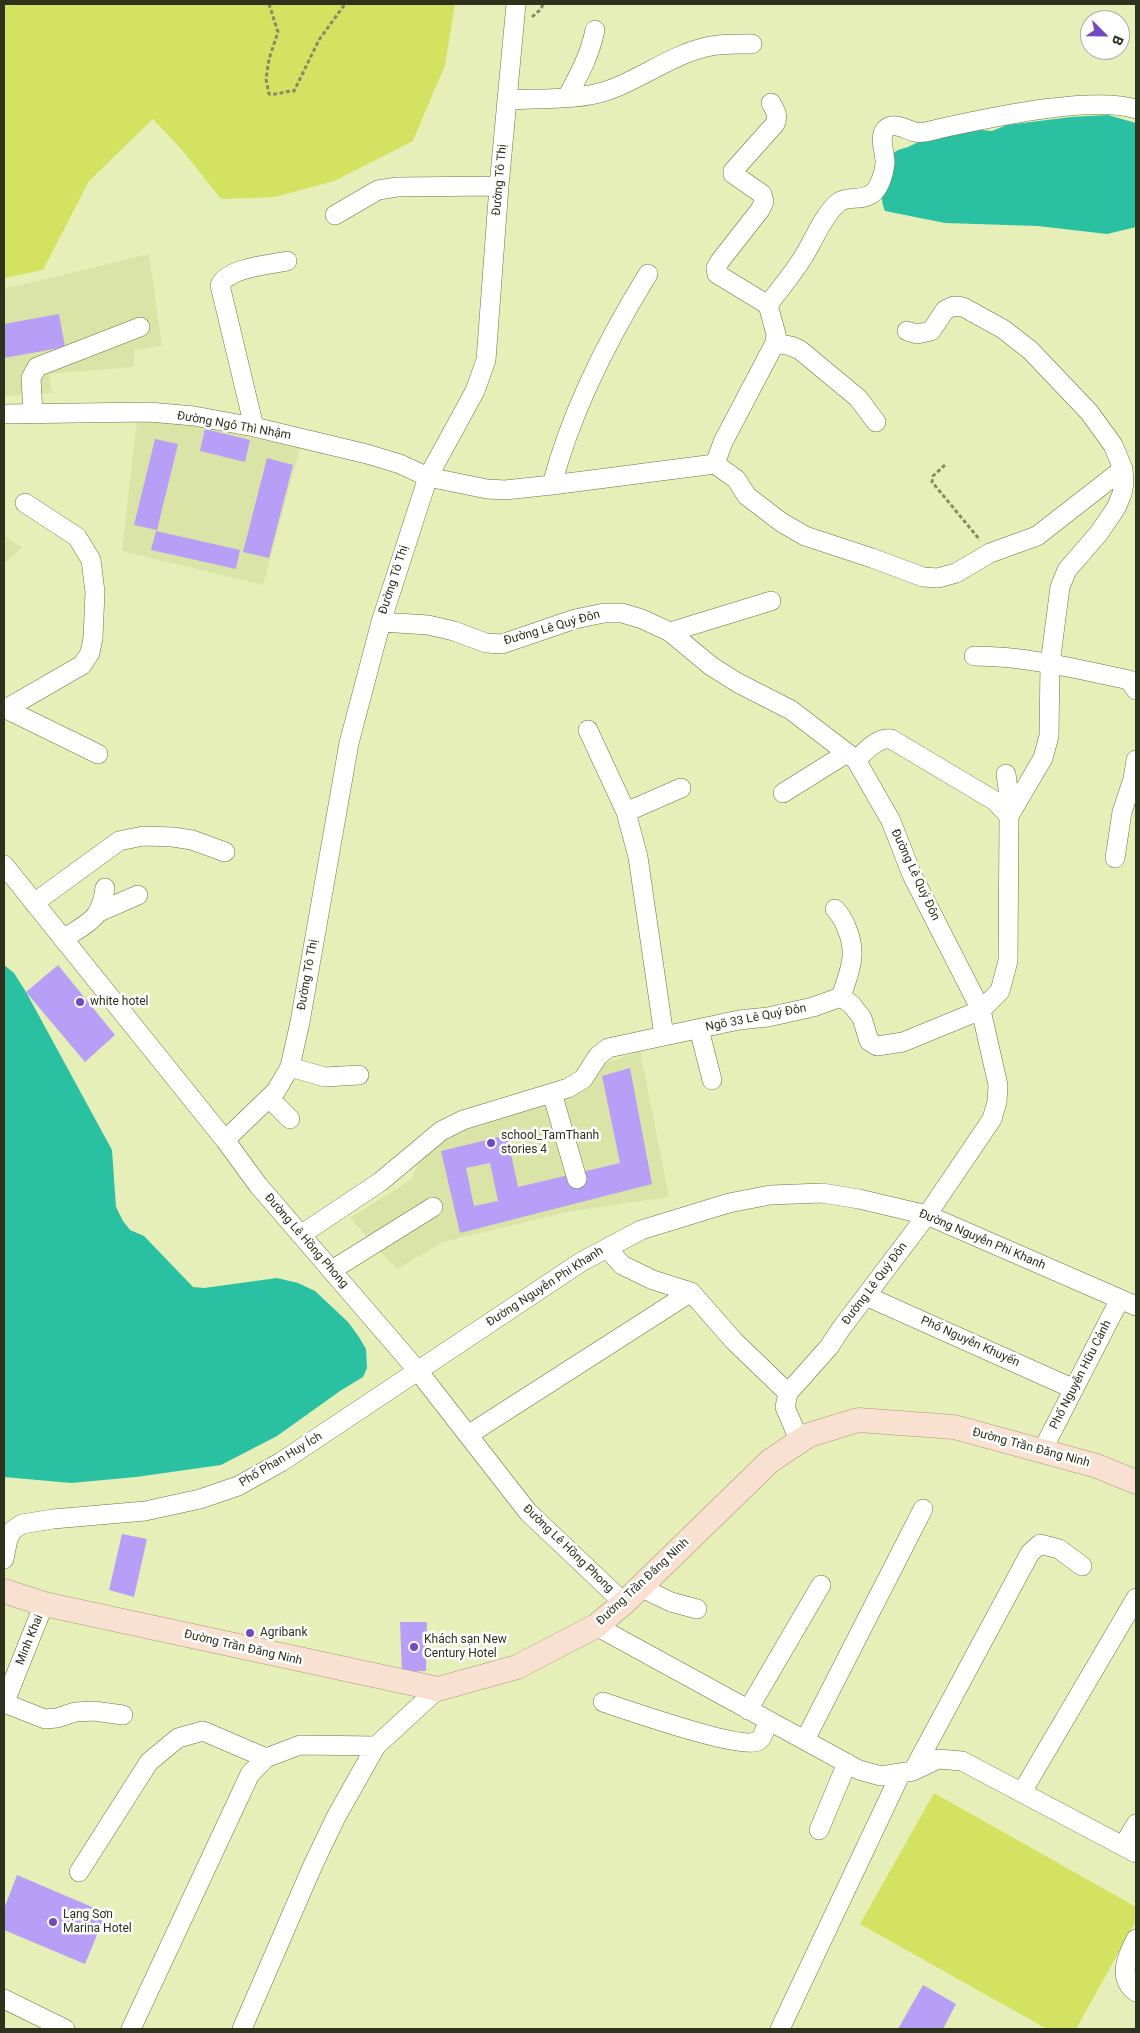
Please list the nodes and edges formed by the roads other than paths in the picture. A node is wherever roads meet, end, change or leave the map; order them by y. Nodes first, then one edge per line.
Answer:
1 (516, 4) edge
2 (595, 30) dead end
3 (752, 44) dead end
4 (568, 97) junction
5 (507, 100) junction
6 (771, 103) dead end
7 (1134, 104) edge
8 (499, 186) junction
9 (335, 215) dead end
10 (287, 261) dead end
11 (648, 274) dead end
12 (768, 305) junction
13 (140, 327) dead end
14 (907, 331) dead end
15 (775, 343) junction
16 (4, 414) edge
17 (33, 414) junction
18 (876, 422) dead end
19 (254, 427) junction
20 (715, 464) junction
21 (428, 477) junction
22 (1127, 478) edge
23 (552, 486) junction
24 (25, 503) dead end
25 (771, 601) dead end
26 (381, 622) junction
27 (670, 632) junction
28 (974, 656) dead end
29 (1050, 664) junction
30 (1134, 684) edge
31 (5, 710) edge
32 (588, 730) dead end
33 (98, 754) dead end
34 (851, 756) junction
35 (1136, 760) edge
36 (1006, 774) dead end
37 (682, 788) dead end
38 (783, 793) dead end
39 (626, 812) junction
40 (1010, 813) junction
41 (225, 852) dead end
42 (1115, 858) dead end
43 (4, 865) edge
44 (105, 888) dead end
45 (138, 895) dead end
46 (34, 903) junction
47 (835, 909) dead end
48 (99, 912) junction
49 (63, 939) junction
50 (841, 997) junction
51 (981, 1010) junction
52 (699, 1029) junction
53 (664, 1036) junction
54 (290, 1067) junction
55 (360, 1075) dead end
56 (712, 1080) dead end
57 (552, 1093) junction
58 (269, 1098) junction
59 (290, 1119) dead end
60 (225, 1140) junction
61 (577, 1179) dead end
62 (433, 1207) dead end
63 (928, 1215) junction
64 (302, 1234) junction
65 (607, 1248) junction
66 (332, 1270) junction
67 (691, 1292) junction
68 (866, 1296) junction
69 (1128, 1302) edge
70 (418, 1371) junction
71 (1074, 1389) junction
72 (788, 1393) junction
73 (468, 1435) junction
74 (800, 1442) junction
75 (1042, 1451) junction
76 (1136, 1482) edge
77 (923, 1509) dead end
78 (4, 1560) edge
79 (1082, 1566) dead end
80 (821, 1584) dead end
81 (4, 1591) edge
82 (632, 1595) junction
83 (1136, 1598) edge
84 (44, 1604) junction
85 (697, 1608) dead end
86 (596, 1626) junction
87 (438, 1689) junction
88 (603, 1702) dead end
89 (4, 1703) edge
90 (748, 1710) junction
91 (122, 1716) dead end
92 (768, 1720) junction
93 (805, 1740) junction
94 (376, 1746) junction
95 (266, 1758) junction
96 (847, 1764) junction
97 (907, 1772) junction
98 (1022, 1792) junction
99 (1136, 1824) edge
100 (820, 1830) dead end
101 (1130, 1850) edge
102 (79, 1872) dead end
103 (1136, 1939) edge
104 (1136, 1992) edge
105 (4, 1999) edge
106 (65, 2029) edge
107 (130, 2029) edge
108 (242, 2029) edge
109 (780, 2029) edge

1 - 5 street, Đường Tô Thị
2 - 4 street
3 - 4 street
4 - 5 street
5 - 8 street, Đường Tô Thị
6 - 12 street
7 - 12 street
8 - 9 street
8 - 21 street, Đường Tô Thị
10 - 19 street
11 - 23 street
12 - 15 street
13 - 17 street
14 - 22 street
15 - 18 street
15 - 20 street
16 - 17 street, Đường Ngô Thì Nhậm
17 - 19 street, Đường Ngô Thì Nhậm
19 - 21 street, Đường Ngô Thì Nhậm
20 - 22 street
20 - 23 street, Đường Ngô Thì Nhậm
21 - 23 street, Đường Ngô Thì Nhậm
21 - 26 street, Đường Tô Thị
22 - 29 street
24 - 31 street
25 - 27 street
26 - 27 street, Đường Lê Quý Đôn
26 - 54 street, Đường Tô Thị
27 - 34 street, Đường Lê Quý Đôn
28 - 29 street
29 - 30 street
29 - 40 street
31 - 33 street
32 - 39 street
34 - 38 street
34 - 40 street
34 - 51 street, Đường Lê Quý Đôn
35 - 42 street
36 - 40 street
37 - 39 street
39 - 53 street
40 - 51 street
41 - 46 street
43 - 46 street, Đường Lê Hồng Phong
44 - 48 street
45 - 48 street
46 - 49 street, Đường Lê Hồng Phong
47 - 50 street
48 - 49 street
49 - 60 street, Đường Lê Hồng Phong
50 - 51 street
50 - 52 street, Ngõ 33 Lê Quý Đôn
51 - 63 street, Đường Lê Quý Đôn
52 - 53 street, Ngõ 33 Lê Quý Đôn
52 - 56 street, Ngõ 33 Lê Quý Đôn
53 - 57 street, Ngõ 33 Lê Quý Đôn
54 - 55 street
54 - 58 street, Đường Tô Thị
57 - 61 street
57 - 64 street, Ngõ 33 Lê Quý Đôn
58 - 59 street
58 - 60 street, Đường Tô Thị
60 - 64 street, Đường Lê Hồng Phong
62 - 66 street
63 - 65 street, Đường Nguyễn Phi Khanh
63 - 68 street, Đường Lê Quý Đôn
63 - 69 street, Đường Nguyễn Phi Khanh
64 - 66 street, Đường Lê Hồng Phong
65 - 67 street
65 - 70 street, Đường Nguyễn Phi Khanh
66 - 70 street, Đường Lê Hồng Phong
67 - 72 street
67 - 73 street
68 - 71 street, Phố Nguyễn Khuyến
68 - 72 street, Đường Lê Quý Đôn
69 - 71 street, Phố Nguyễn Hữu Cảnh
70 - 73 street, Đường Lê Hồng Phong
70 - 78 street, Phố Phan Huy Ích
71 - 75 street, Phố Nguyễn Hữu Cảnh
72 - 74 street
73 - 82 street, Đường Lê Hồng Phong
74 - 75 main road, Đường Trần Đăng Ninh
74 - 82 main road, Đường Trần Đăng Ninh
75 - 76 main road, Đường Trần Đăng Ninh
77 - 93 street
79 - 97 street
80 - 90 street
81 - 84 main road, Đường Trần Đăng Ninh
82 - 85 street, Đường Lê Hồng Phong
82 - 86 main road, Đường Trần Đăng Ninh
83 - 98 street
84 - 87 main road, Đường Trần Đăng Ninh
84 - 89 street, Minh Khai
86 - 87 main road, Đường Trần Đăng Ninh
86 - 90 street
87 - 94 street
88 - 92 street
89 - 91 street
90 - 92 street
92 - 93 street
93 - 96 street
94 - 95 street
94 - 108 street
95 - 102 street
95 - 107 street
96 - 97 street
96 - 100 street
97 - 98 street
97 - 109 street
98 - 101 street
99 - 101 street
103 - 104 street
105 - 106 street

